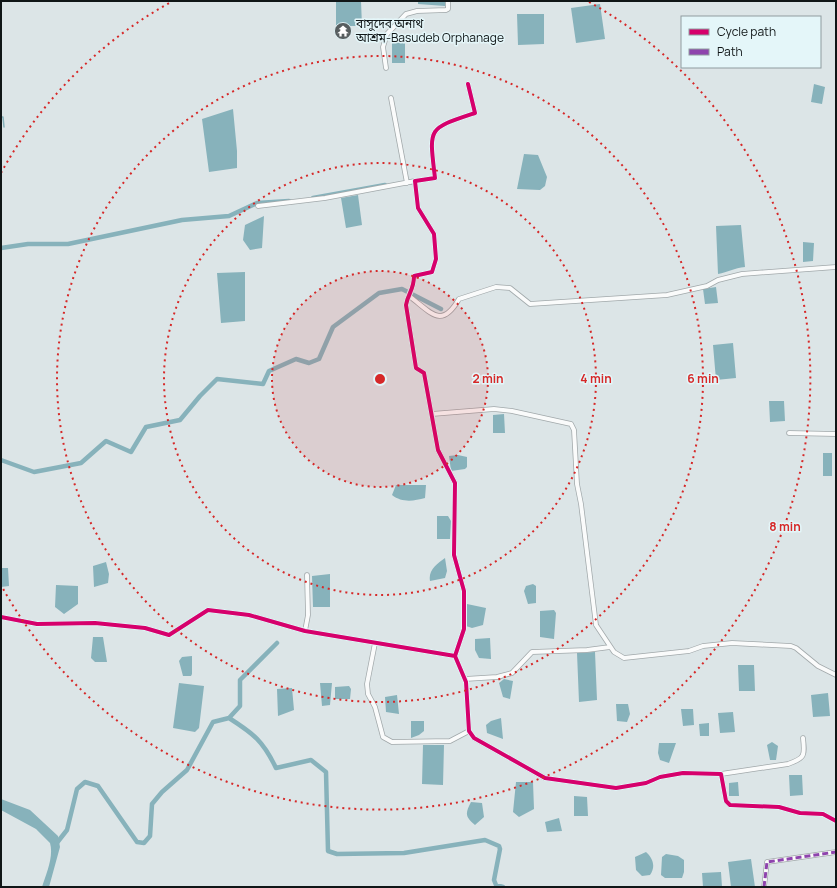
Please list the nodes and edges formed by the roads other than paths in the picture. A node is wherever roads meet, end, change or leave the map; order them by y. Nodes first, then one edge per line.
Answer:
1 (448, 1) edge
2 (386, 68) dead end
3 (468, 84) dead end
4 (391, 98) dead end
5 (415, 181) junction
6 (407, 183) junction
7 (258, 206) dead end
8 (836, 267) edge
9 (409, 296) junction
10 (432, 414) junction
11 (789, 433) dead end
12 (836, 434) edge
13 (307, 575) dead end
14 (1, 617) edge
15 (305, 631) junction
16 (376, 643) junction
17 (610, 647) junction
18 (455, 656) junction
19 (836, 675) edge
20 (465, 679) junction
21 (469, 731) junction
22 (803, 738) dead end
23 (721, 774) junction
24 (836, 822) edge
25 (836, 852) edge
26 (764, 887) edge

1 - 2 street
3 - 5 street
4 - 6 street
5 - 6 street
5 - 9 street
6 - 7 street
8 - 9 street
9 - 10 street
10 - 17 street
10 - 18 street
11 - 12 street
13 - 15 street
14 - 15 street
15 - 16 street
16 - 18 street
16 - 21 street
17 - 19 street
17 - 20 street
18 - 20 street
20 - 21 street
21 - 23 street
22 - 23 street
23 - 24 street
25 - 26 street

